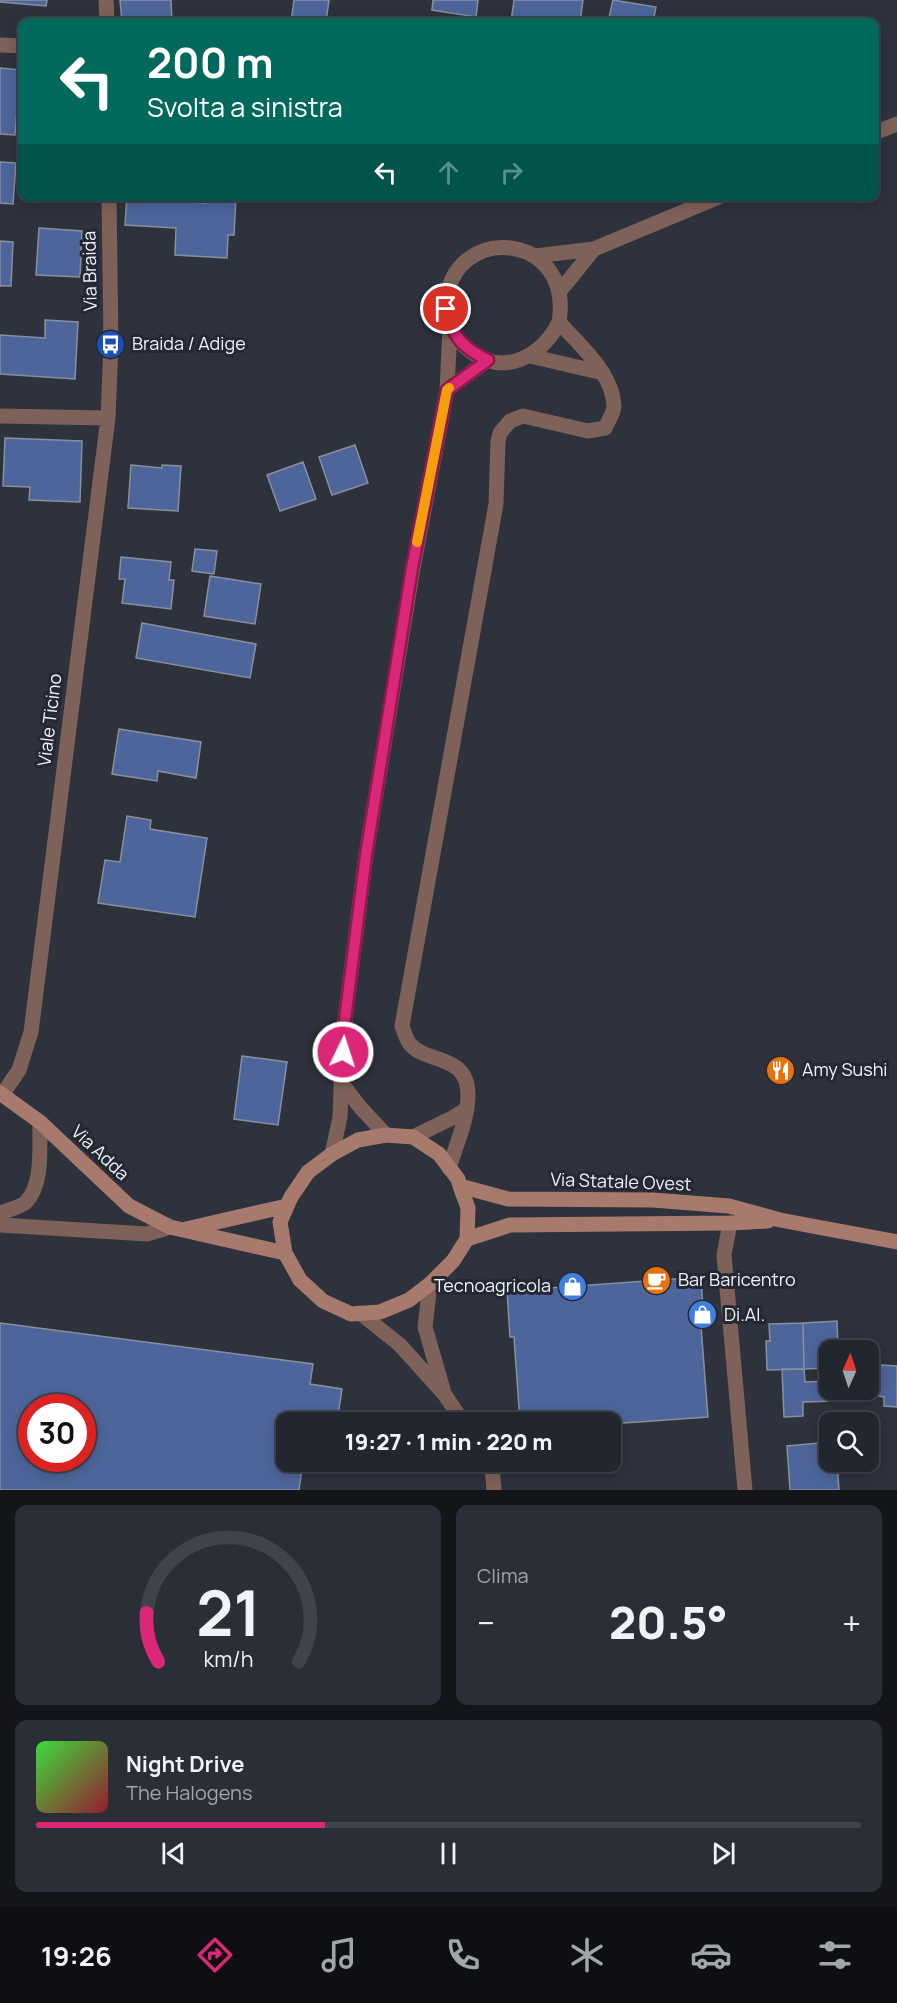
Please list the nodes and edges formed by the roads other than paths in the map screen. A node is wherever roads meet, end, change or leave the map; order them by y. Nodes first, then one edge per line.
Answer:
1 (106, 0) edge
2 (107, 18) edge
3 (0, 45) edge
4 (18, 46) edge
5 (897, 124) edge
6 (879, 131) edge
7 (109, 201) edge
8 (709, 201) edge
9 (594, 249) junction
10 (535, 256) junction
11 (560, 291) junction
12 (559, 322) junction
13 (450, 327) junction
14 (111, 344) joint
15 (530, 356) junction
16 (488, 360) junction
17 (603, 373) junction
18 (447, 390) junction
19 (0, 416) edge
20 (108, 418) junction
21 (343, 1084) junction
22 (1, 1094) edge
23 (467, 1108) junction
24 (40, 1122) junction
25 (387, 1135) junction
26 (413, 1137) junction
27 (332, 1154) junction
28 (449, 1168) junction
29 (460, 1186) junction
30 (287, 1206) junction
31 (0, 1213) edge
32 (780, 1220) junction
33 (730, 1223) junction
34 (0, 1225) edge
35 (175, 1229) junction
36 (467, 1239) junction
37 (897, 1242) edge
38 (285, 1253) junction
39 (430, 1284) junction
40 (360, 1313) junction
41 (445, 1395) junction
42 (456, 1412) edge
43 (492, 1472) edge
44 (494, 1490) edge
45 (745, 1490) edge

1 - 2 street
3 - 4 street
5 - 6 street
7 - 14 street, Via Braida
8 - 9 street
9 - 10 street
9 - 11 street
10 - 11 street
10 - 13 street
11 - 12 street
12 - 15 street
12 - 17 street
13 - 16 street
13 - 18 street
14 - 20 street, Viale Ticino
15 - 16 street
15 - 17 street
16 - 18 street
17 - 23 street
18 - 21 street
19 - 20 street
20 - 22 street, Viale Ticino
21 - 25 street
21 - 27 street
22 - 24 street, Via Adda
23 - 26 street
23 - 28 street
24 - 31 street
24 - 35 street, Via Adda
25 - 26 street
25 - 27 street
26 - 28 street
27 - 30 street
28 - 29 street
29 - 32 street, Via Statale Ovest
29 - 36 street
30 - 35 street
30 - 38 street
32 - 33 street, Via Statale Ovest
32 - 37 street, Via Statale Ovest
33 - 36 street, Via Statale Ovest
33 - 45 street
34 - 35 street
35 - 38 street
36 - 39 street
38 - 40 street
39 - 40 street
39 - 41 street
40 - 41 street
41 - 42 street
43 - 44 street

